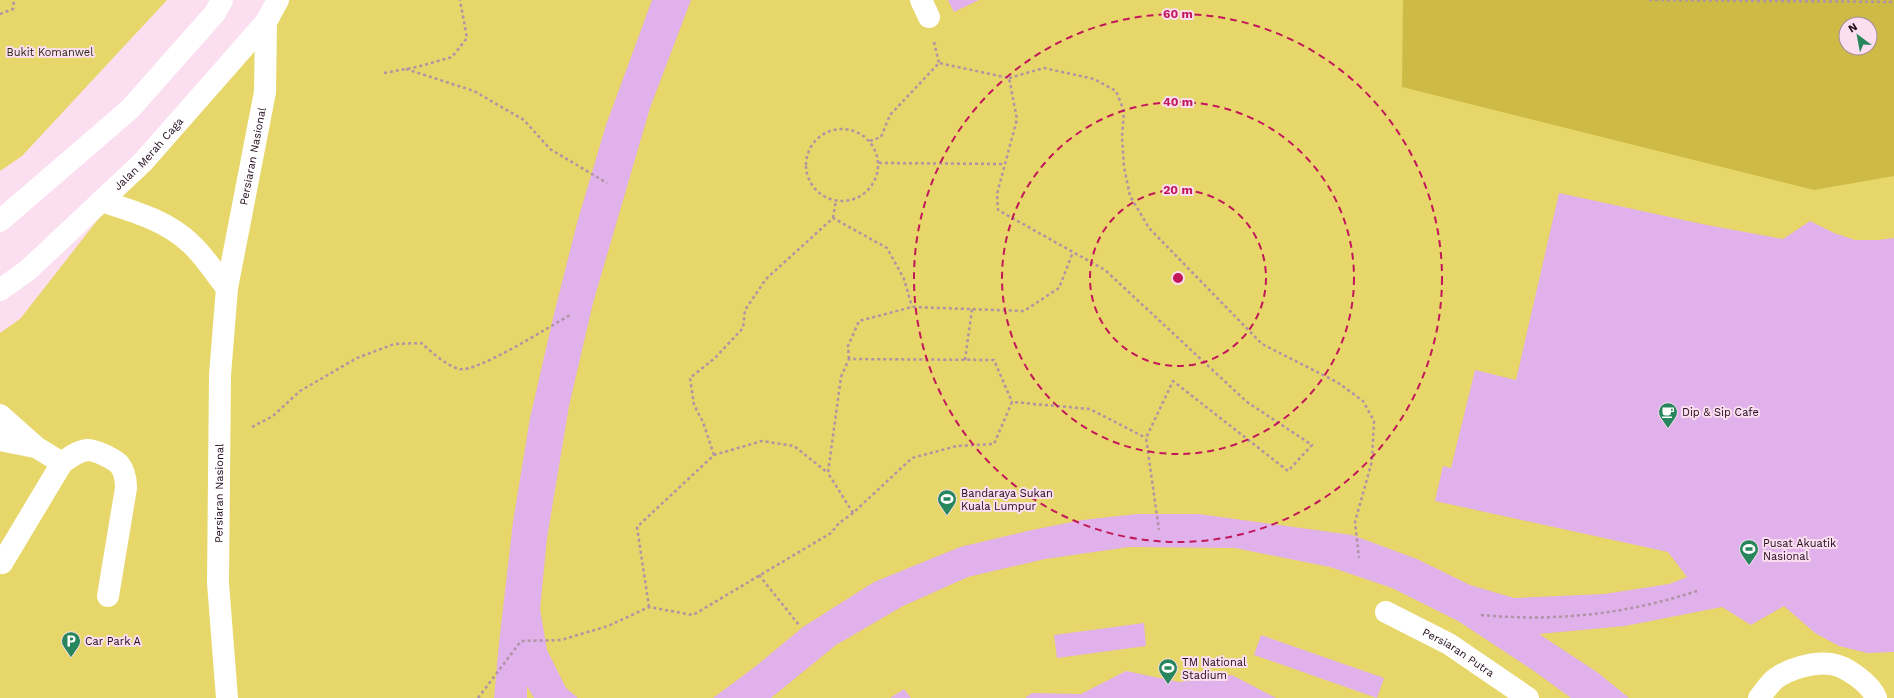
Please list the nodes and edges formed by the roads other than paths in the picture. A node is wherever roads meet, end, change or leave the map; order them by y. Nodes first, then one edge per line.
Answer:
1 (222, 0) edge
2 (278, 0) edge
3 (266, 22) junction
4 (101, 201) junction
5 (0, 221) edge
6 (227, 288) junction
7 (0, 290) edge
8 (0, 415) edge
9 (0, 440) edge
10 (36, 447) junction
11 (62, 463) junction
12 (2, 563) dead end
13 (108, 596) dead end
14 (1386, 612) dead end
15 (227, 698) edge
16 (1528, 698) edge
17 (1759, 698) edge
18 (1876, 698) edge

1 - 5 street
2 - 3 street, Jalan Merah Caga
3 - 4 street, Jalan Merah Caga
3 - 6 street, Persiaran Nasional
4 - 6 street
4 - 7 street, Jalan Merah Caga
6 - 15 street, Persiaran Nasional
8 - 10 street
9 - 10 street
10 - 11 street
11 - 12 street
11 - 13 street
14 - 16 street, Persiaran Putra
17 - 18 street

